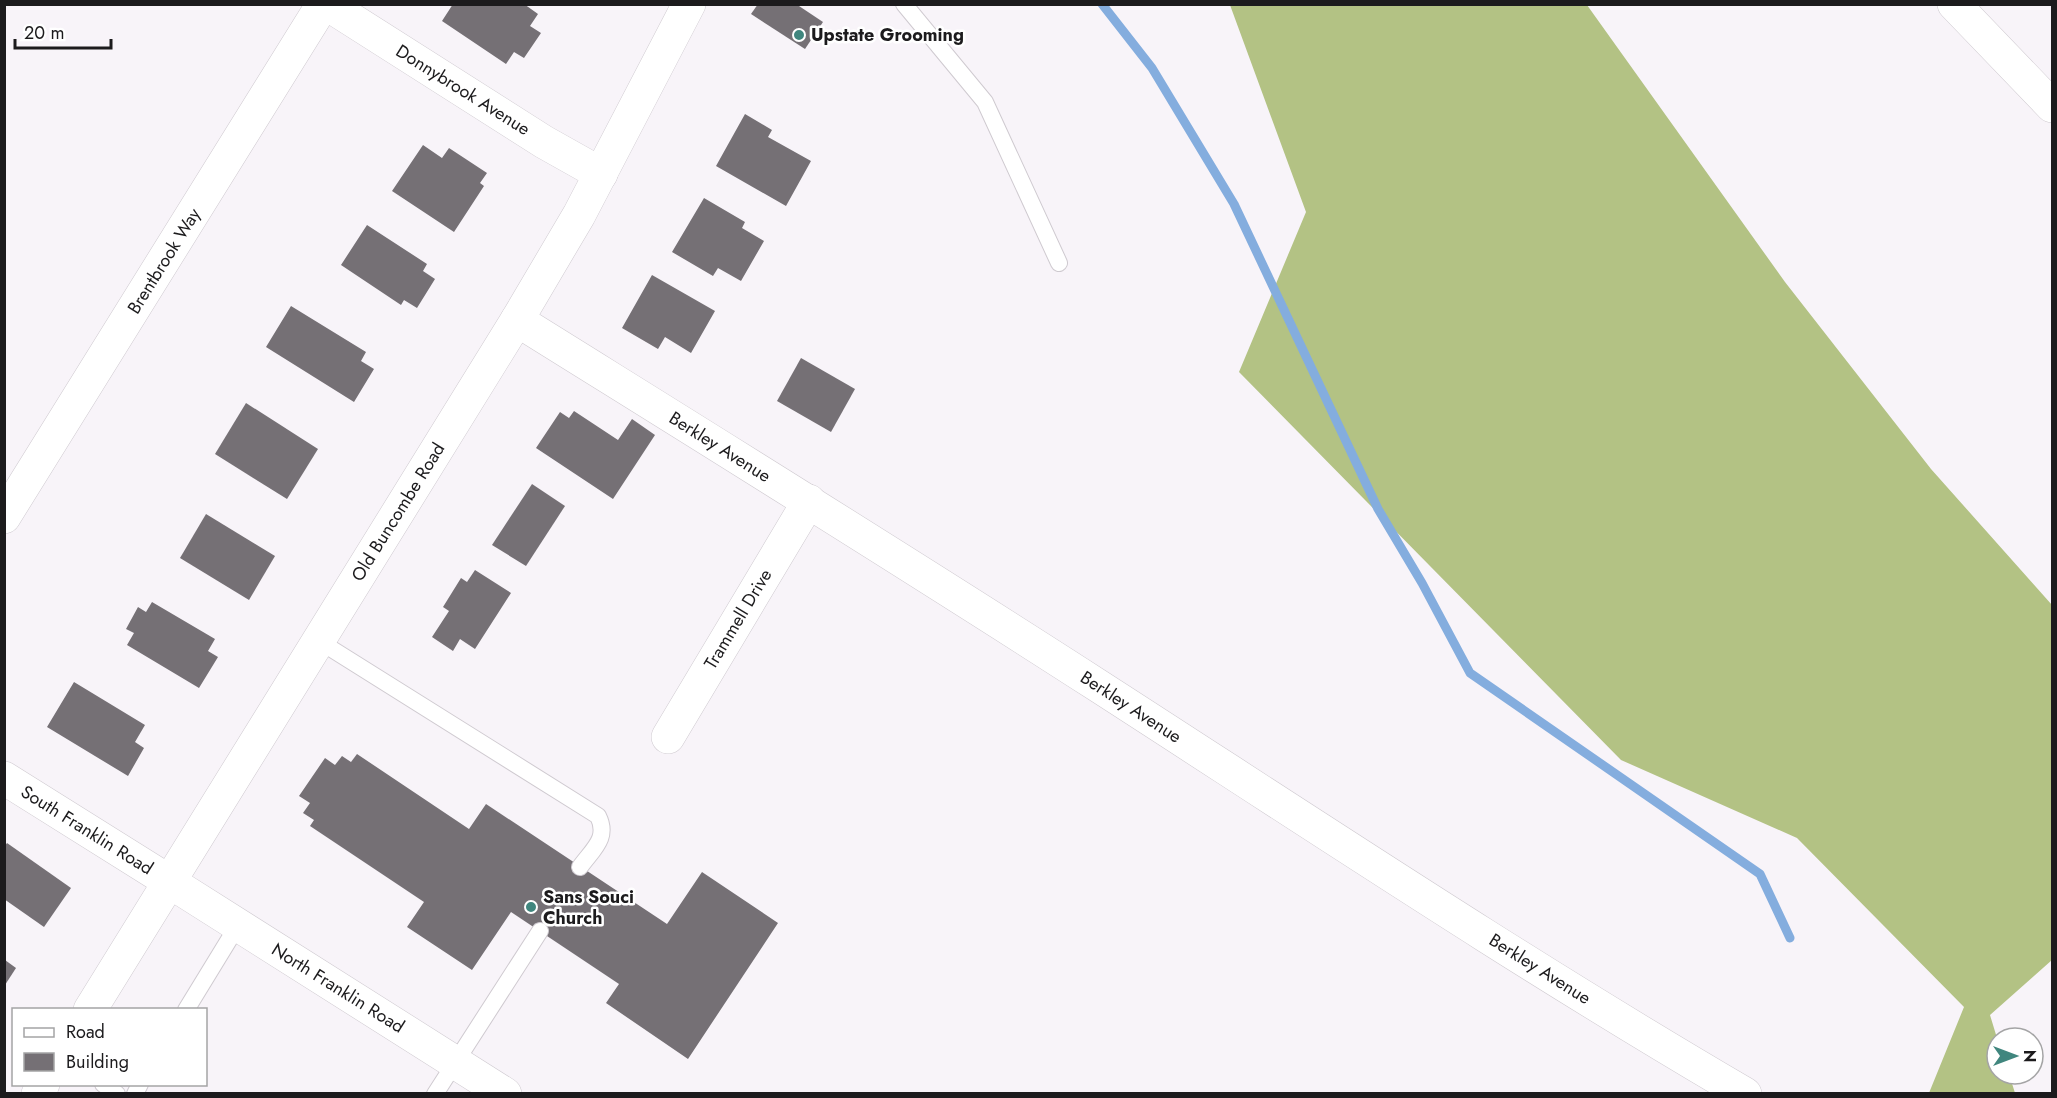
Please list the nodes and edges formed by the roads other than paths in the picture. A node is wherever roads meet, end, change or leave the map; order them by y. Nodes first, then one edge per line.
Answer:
1 (325, 4) edge
2 (688, 4) edge
3 (904, 4) edge
4 (1954, 4) edge
5 (2052, 106) edge
6 (601, 174) junction
7 (1059, 263) dead end
8 (517, 321) junction
9 (809, 501) junction
10 (4, 517) edge
11 (319, 641) junction
12 (668, 737) dead end
13 (4, 778) edge
14 (580, 867) dead end
15 (170, 882) junction
16 (238, 925) junction
17 (540, 931) dead end
18 (91, 1008) edge
19 (187, 1008) edge
20 (456, 1062) junction
21 (435, 1094) edge
22 (505, 1094) edge
23 (1745, 1094) edge

1 - 6 street, Donnybrook Avenue
1 - 10 street, Brentbrook Way
2 - 6 street, Old Buncombe Road
3 - 7 lane
4 - 5 street
6 - 8 street, Old Buncombe Road
8 - 9 street, Berkley Avenue
8 - 11 street, Old Buncombe Road
9 - 12 street, Trammell Drive
9 - 23 street, Berkley Avenue
11 - 14 lane
11 - 15 street, Old Buncombe Road
13 - 15 street, South Franklin Road
15 - 16 street, North Franklin Road
15 - 18 street, Old Buncombe Road
16 - 19 lane
16 - 20 street, North Franklin Road
17 - 20 lane
20 - 21 lane
20 - 22 street, North Franklin Road

